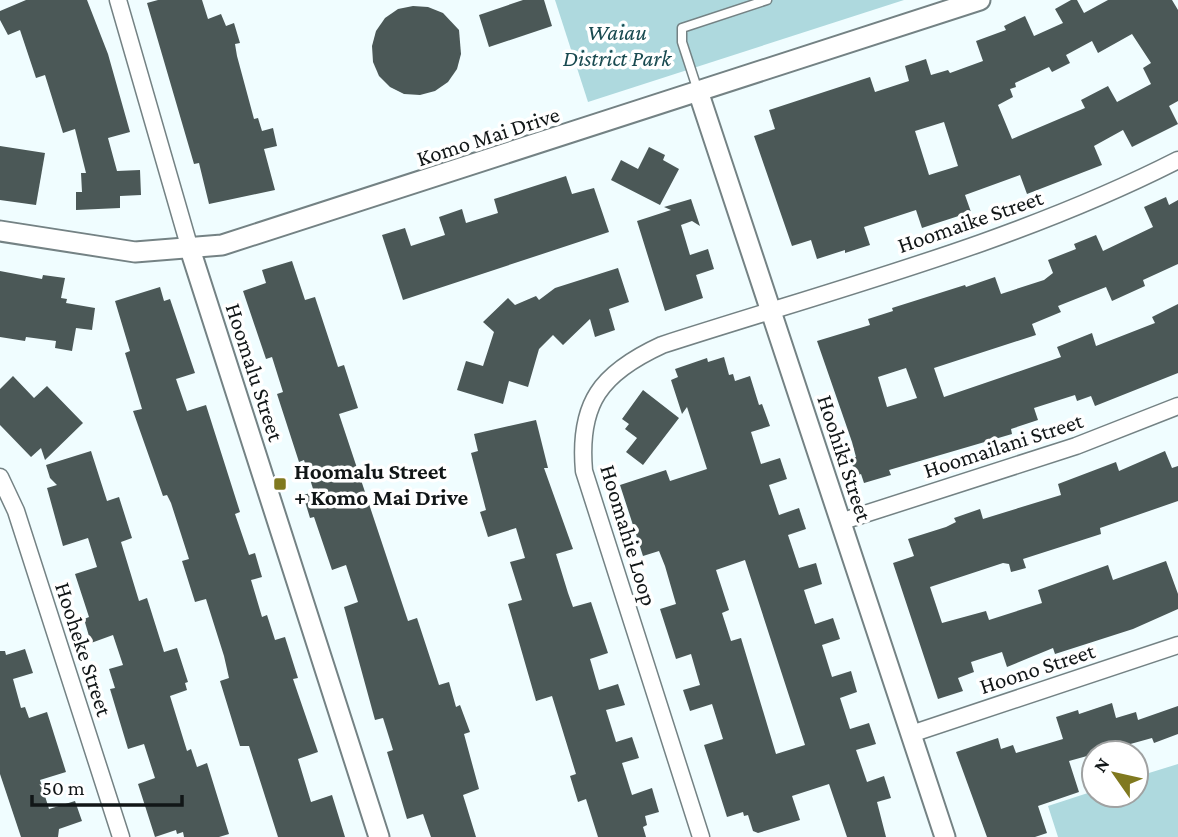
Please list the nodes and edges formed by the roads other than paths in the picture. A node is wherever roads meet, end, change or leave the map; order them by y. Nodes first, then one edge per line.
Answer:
1 (118, 0) edge
2 (767, 0) edge
3 (980, 0) edge
4 (699, 94) junction
5 (1178, 160) edge
6 (0, 231) edge
7 (190, 249) junction
8 (770, 310) junction
9 (1178, 406) edge
10 (0, 477) edge
11 (840, 522) junction
12 (1178, 645) edge
13 (911, 734) junction
14 (121, 837) edge
15 (379, 837) edge
16 (701, 837) edge
17 (945, 837) edge

1 - 7 street, Hoomalu Street
2 - 4 lane
3 - 4 street, Komo Mai Drive
4 - 7 street, Komo Mai Drive
4 - 8 street, Hoohiki Street
5 - 8 street, Hoomaike Street
6 - 7 street, Komo Mai Drive
7 - 15 street, Hoomalu Street
8 - 11 street, Hoohiki Street
8 - 16 street, Hoomahie Loop
9 - 11 street, Hoomailani Street
10 - 14 street, Hooheke Street
11 - 13 street, Hoohiki Street
12 - 13 street, Hoono Street
13 - 17 street, Hoohiki Street

